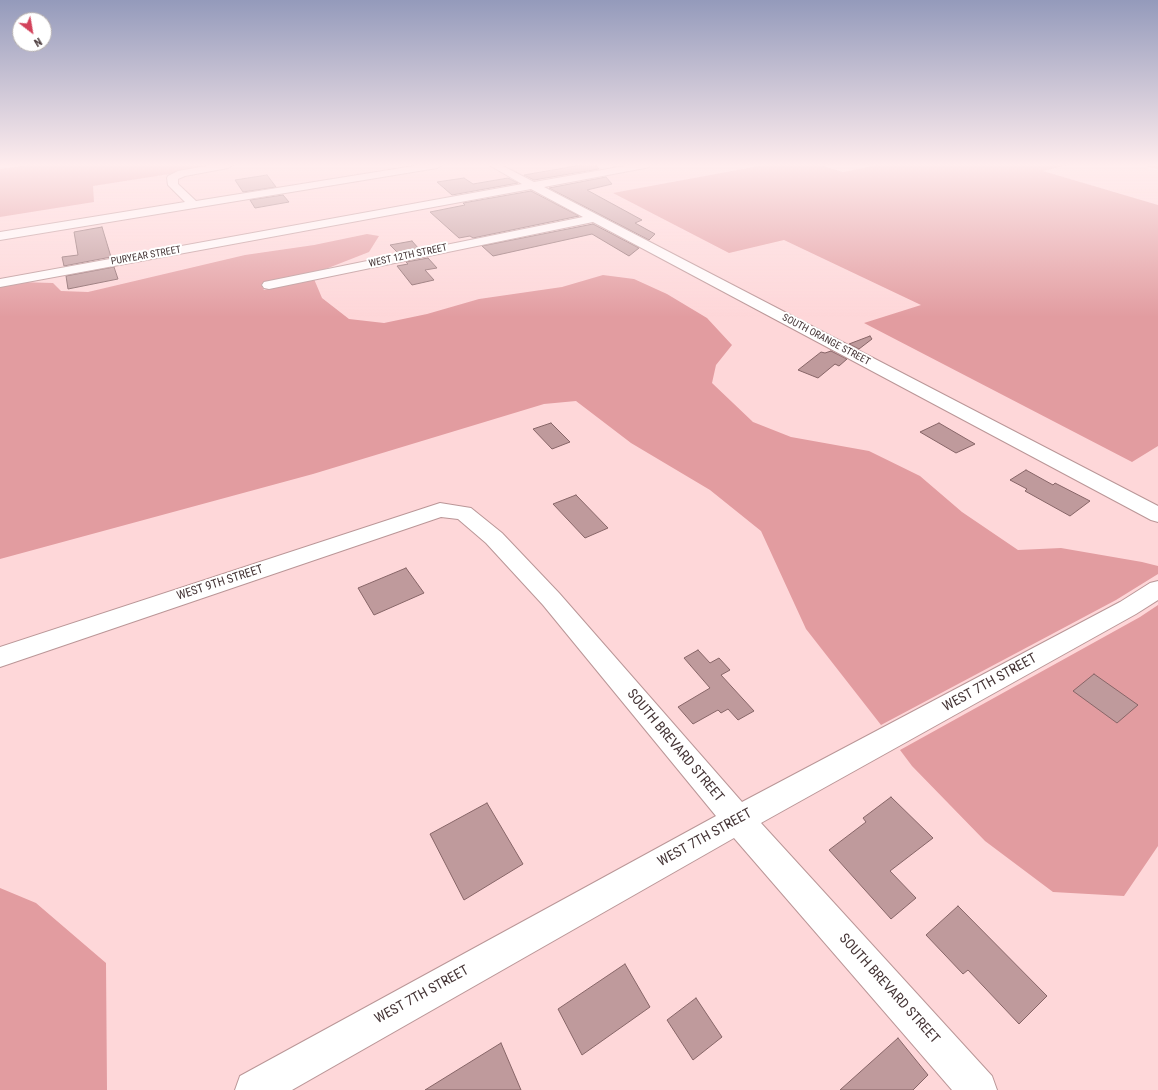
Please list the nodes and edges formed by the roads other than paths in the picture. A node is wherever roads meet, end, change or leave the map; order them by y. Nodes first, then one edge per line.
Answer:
1 (121, 216) edge
2 (363, 216) edge
3 (590, 216) edge
4 (594, 218) junction
5 (0, 236) edge
6 (0, 282) edge
7 (269, 285) dead end
8 (440, 510) joint
9 (1158, 515) edge
10 (1158, 589) edge
11 (0, 657) edge
12 (738, 820) junction
13 (254, 1090) edge
14 (978, 1090) edge

1 - 5 street
2 - 6 street, PURYEAR STREET
3 - 4 street, SOUTH ORANGE STREET
4 - 7 street, WEST 12TH STREET
4 - 9 street, SOUTH ORANGE STREET
8 - 11 street, WEST 9TH STREET
8 - 12 street, SOUTH BREVARD STREET
10 - 12 street, WEST 7TH STREET
12 - 13 street, WEST 7TH STREET
12 - 14 street, SOUTH BREVARD STREET

